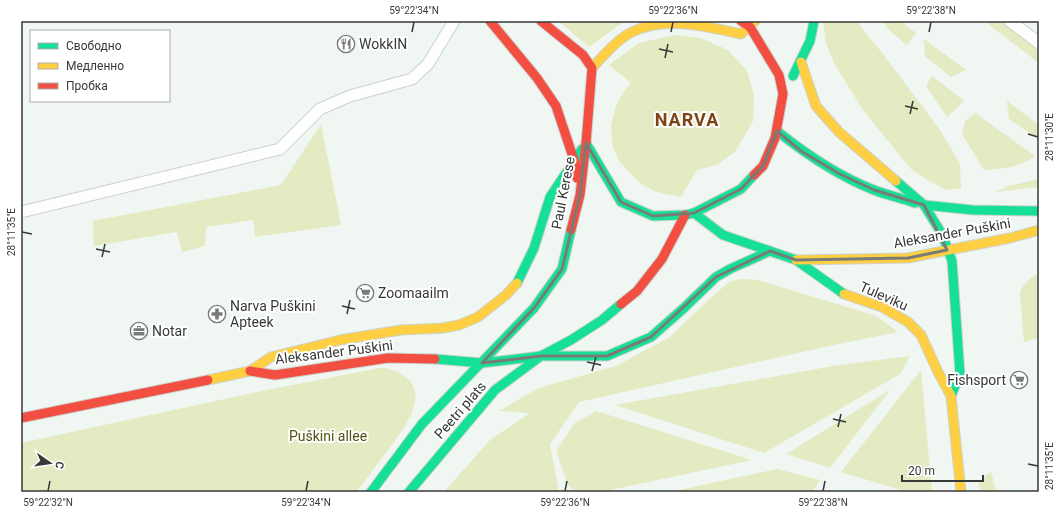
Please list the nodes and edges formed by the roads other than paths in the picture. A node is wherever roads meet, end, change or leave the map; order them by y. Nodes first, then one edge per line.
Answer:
1 (454, 21) edge
2 (490, 21) edge
3 (541, 21) edge
4 (742, 21) edge
5 (814, 21) edge
6 (1010, 21) edge
7 (753, 24) edge
8 (741, 34) junction
9 (1039, 43) edge
10 (766, 54) junction
11 (800, 62) junction
12 (592, 68) junction
13 (783, 94) junction
14 (777, 131) junction
15 (586, 143) junction
16 (574, 160) junction
17 (580, 195) junction
18 (924, 205) junction
19 (21, 212) edge
20 (1039, 212) edge
21 (689, 214) junction
22 (1039, 230) edge
23 (948, 250) junction
24 (770, 251) junction
25 (796, 260) junction
26 (541, 356) junction
27 (482, 363) junction
28 (250, 370) junction
29 (951, 396) junction
30 (21, 418) edge
31 (371, 492) edge
32 (409, 492) edge
33 (961, 492) edge

1 - 19 lane
2 - 16 main road
3 - 12 main road
4 - 7 main road
5 - 11 main road
6 - 9 lane
7 - 8 main road
7 - 10 main road
8 - 10 main road
8 - 12 main road
10 - 13 main road
11 - 13 main road
11 - 18 main road, Tuleviku
12 - 15 main road, Paul Kerese
13 - 14 main road
14 - 18 main road, Aleksander Puškini
14 - 21 main road
15 - 16 main road, Aleksander Puškini
15 - 17 main road, Paul Kerese
15 - 21 main road
16 - 17 main road
16 - 28 main road, Aleksander Puškini
17 - 27 main road, Paul Kerese
18 - 20 main road, Aleksander Puškini
18 - 23 main road, Tuleviku
21 - 24 main road, Aleksander Puškini
21 - 26 main road, Aleksander Puškini
22 - 23 main road, Aleksander Puškini
23 - 25 main road, Aleksander Puškini
23 - 29 main road, Tuleviku
24 - 25 main road, Aleksander Puškini
24 - 26 main road
25 - 29 main road, Tuleviku
26 - 27 main road, Aleksander Puškini
26 - 32 main road, Peetri plats
27 - 28 main road, Aleksander Puškini
27 - 31 main road, Peetri plats
28 - 30 main road, Aleksander Puškini
29 - 33 main road, Tuleviku

